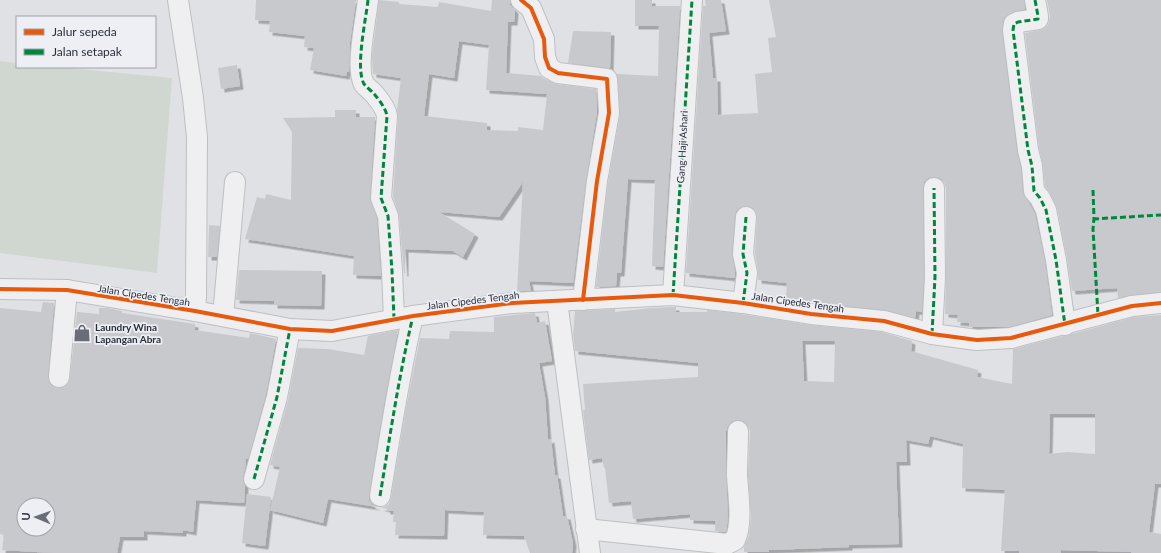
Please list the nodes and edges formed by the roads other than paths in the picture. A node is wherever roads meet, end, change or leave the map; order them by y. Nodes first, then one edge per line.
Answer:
1 (178, 0) edge
2 (368, 0) edge
3 (520, 0) edge
4 (692, 0) edge
5 (1035, 0) edge
6 (235, 182) dead end
7 (934, 188) dead end
8 (746, 217) dead end
9 (0, 289) edge
10 (67, 290) junction
11 (673, 295) junction
12 (583, 300) junction
13 (557, 301) junction
14 (743, 303) junction
15 (1161, 303) edge
16 (195, 311) junction
17 (223, 316) junction
18 (403, 317) junction
19 (1065, 325) junction
20 (290, 329) junction
21 (932, 334) junction
22 (59, 377) dead end
23 (738, 431) dead end
24 (254, 479) dead end
25 (380, 496) dead end
26 (586, 529) junction
27 (590, 553) edge

1 - 16 street
2 - 18 street
3 - 12 street
4 - 11 street, Gang Haji Ashari
5 - 19 street
6 - 17 street
7 - 21 street
8 - 14 street
9 - 10 street, Jalan Cipedes Tengah
10 - 16 street, Jalan Cipedes Tengah
10 - 22 street
11 - 12 street, Jalan Cipedes Tengah
11 - 14 street, Jalan Cipedes Tengah
12 - 13 street, Jalan Cipedes Tengah
13 - 18 street, Jalan Cipedes Tengah
13 - 26 street
14 - 21 street, Jalan Cipedes Tengah
15 - 19 street, Jalan Cipedes Tengah
16 - 17 street, Jalan Cipedes Tengah
17 - 20 street, Jalan Cipedes Tengah
18 - 20 street, Jalan Cipedes Tengah
18 - 25 street
19 - 21 street, Jalan Cipedes Tengah
20 - 24 street
23 - 26 street
26 - 27 street

